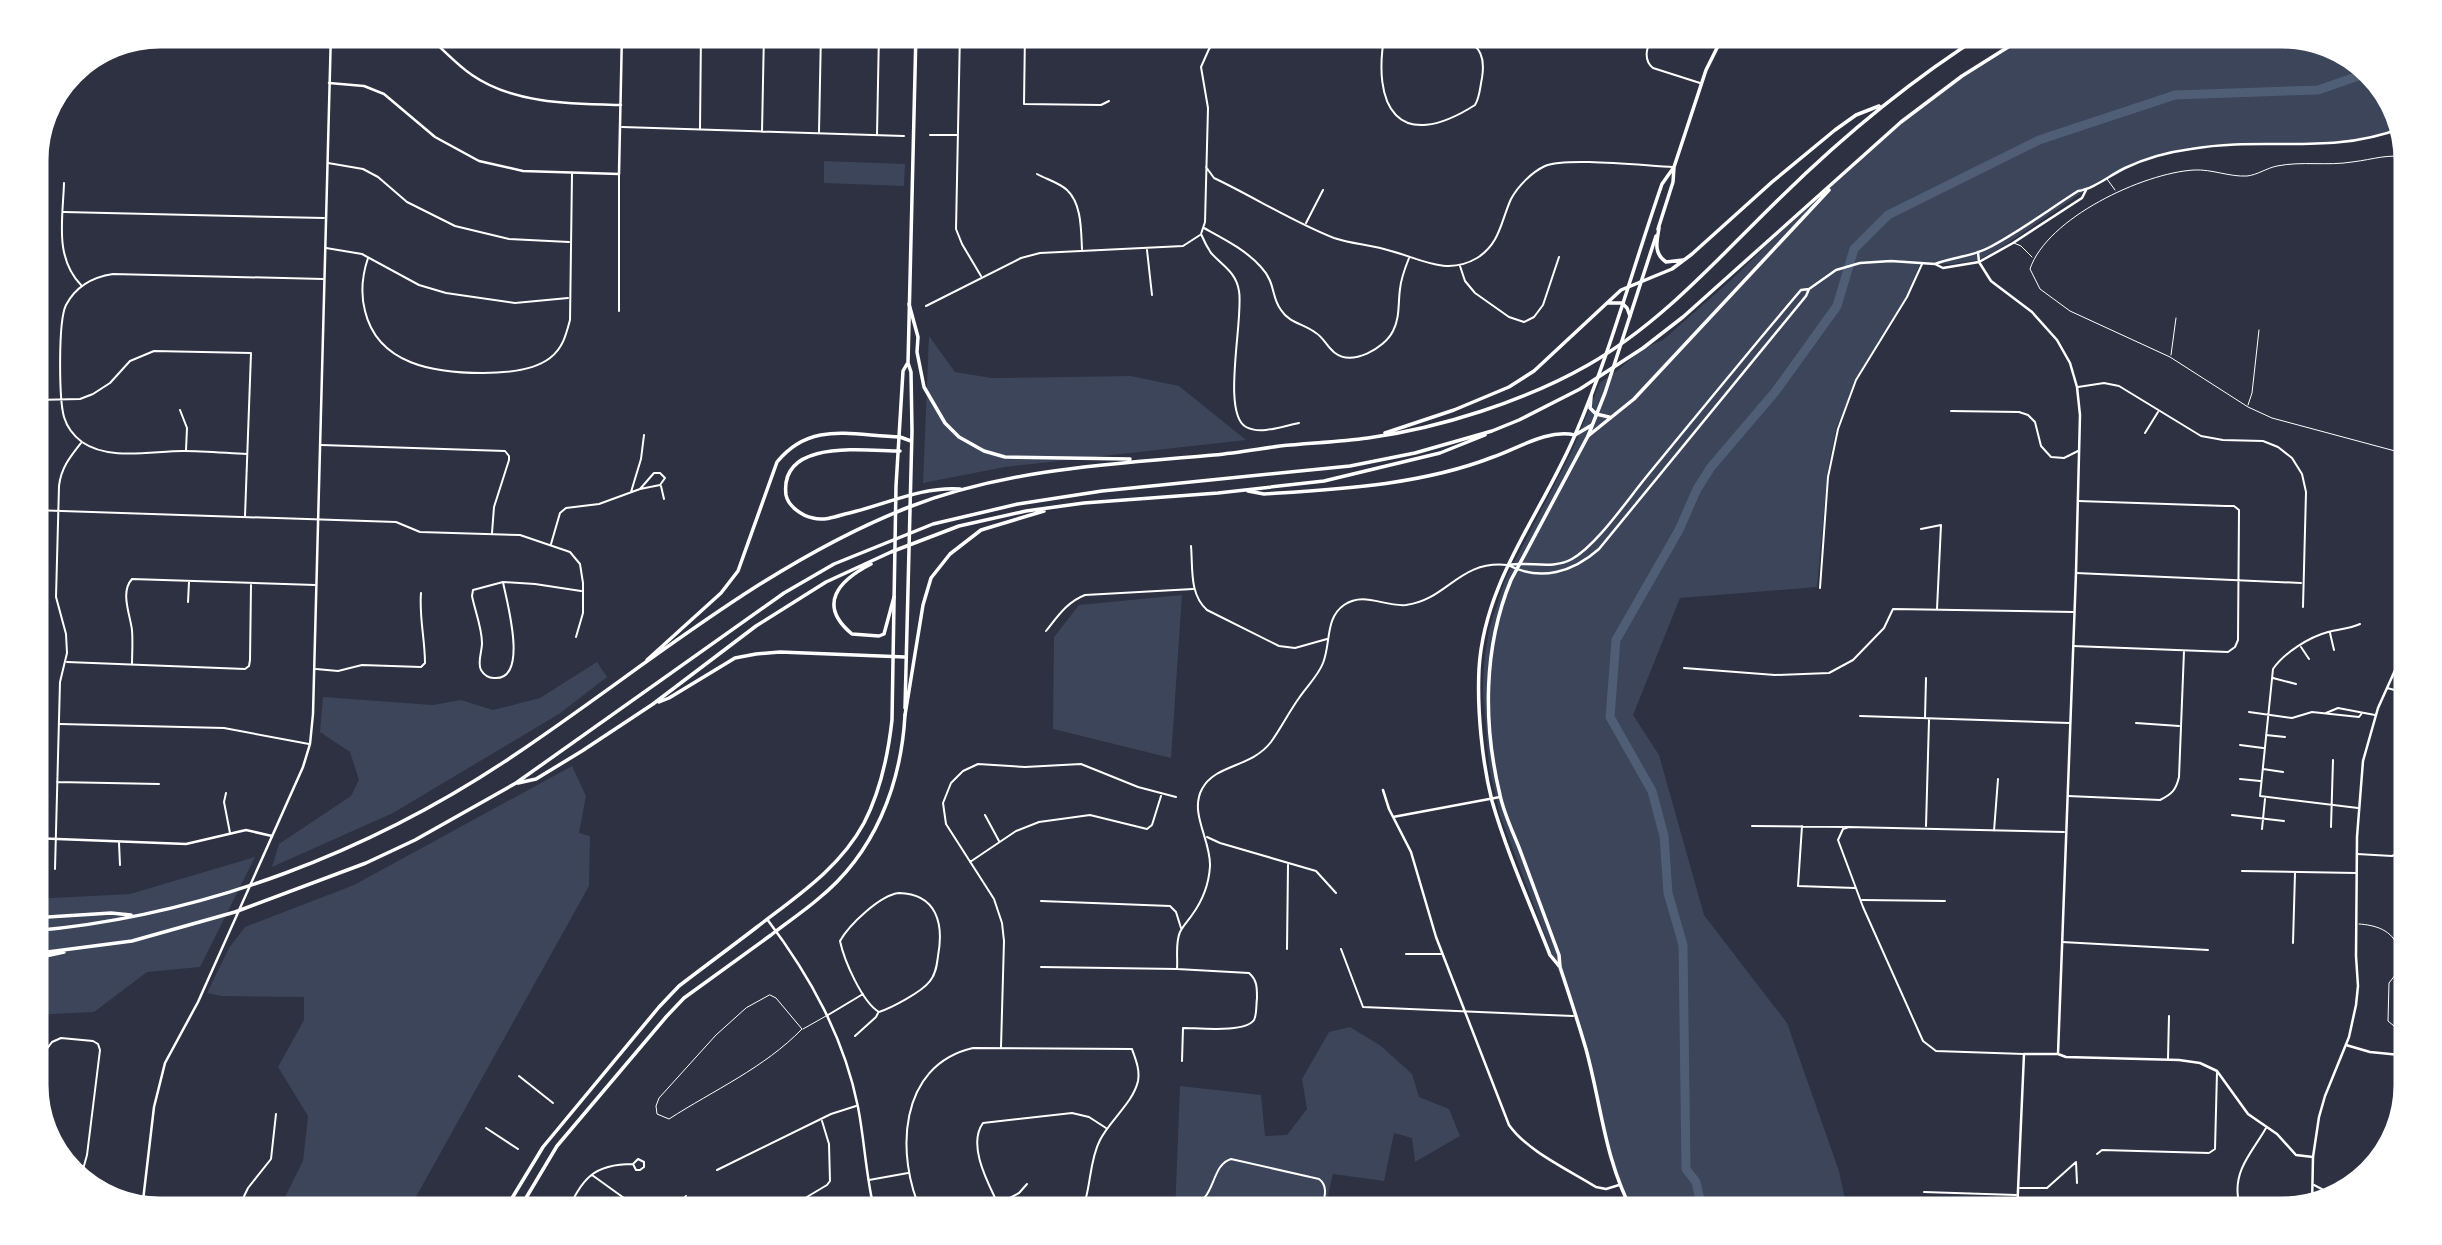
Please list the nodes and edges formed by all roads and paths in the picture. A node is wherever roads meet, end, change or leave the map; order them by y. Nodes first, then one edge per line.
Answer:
1 (331, 44) edge
2 (435, 44) edge
3 (622, 44) edge
4 (701, 44) edge
5 (764, 44) edge
6 (821, 44) edge
7 (878, 44) edge
8 (916, 44) edge
9 (960, 44) edge
10 (1025, 44) edge
11 (1213, 44) edge
12 (1383, 44) edge
13 (1471, 44) edge
14 (1650, 44) edge
15 (1719, 44) edge
16 (1968, 44) edge
17 (2010, 44) edge
18 (330, 83) junction
19 (1701, 83) junction
20 (1109, 101) dead end
21 (621, 105) junction
22 (1884, 105) junction
23 (620, 127) junction
24 (700, 130) junction
25 (2394, 131) edge
26 (762, 132) junction
27 (819, 133) junction
28 (877, 135) junction
29 (930, 135) dead end
30 (958, 135) junction
31 (904, 136) dead end
32 (2398, 156) edge
33 (327, 163) junction
34 (1206, 166) junction
35 (1674, 167) junction
36 (572, 173) junction
37 (619, 174) junction
38 (1037, 174) dead end
39 (1842, 176) junction
40 (2106, 178) junction
41 (64, 183) dead end
42 (1323, 190) dead end
43 (2086, 190) junction
44 (2116, 192) junction
45 (64, 212) junction
46 (326, 218) junction
47 (1305, 224) junction
48 (1204, 228) junction
49 (1659, 228) junction
50 (1201, 234) junction
51 (570, 242) junction
52 (2013, 243) junction
53 (326, 248) junction
54 (1147, 249) junction
55 (1082, 251) junction
56 (1978, 252) junction
57 (1409, 257) junction
58 (1559, 257) dead end
59 (368, 258) junction
60 (2034, 258) junction
61 (1685, 260) junction
62 (1979, 262) junction
63 (1922, 263) junction
64 (1935, 264) junction
65 (1460, 266) junction
66 (982, 278) junction
67 (324, 279) junction
68 (1642, 280) junction
69 (81, 285) junction
70 (1627, 287) junction
71 (1809, 289) junction
72 (1152, 295) dead end
73 (569, 298) junction
74 (1622, 303) junction
75 (909, 304) junction
76 (1605, 304) junction
77 (926, 306) dead end
78 (619, 311) dead end
79 (1630, 316) junction
80 (2176, 318) dead end
81 (2259, 330) dead end
82 (2170, 357) junction
83 (908, 363) junction
84 (2077, 387) junction
85 (1591, 397) junction
86 (60, 399) junction
87 (44, 400) edge
88 (2248, 407) junction
89 (180, 410) dead end
90 (1951, 411) dead end
91 (2158, 411) junction
92 (1596, 414) junction
93 (1612, 418) junction
94 (1299, 423) dead end
95 (1592, 425) junction
96 (1492, 431) junction
97 (2145, 433) dead end
98 (1575, 435) junction
99 (644, 436) dead end
100 (1588, 436) junction
101 (900, 437) junction
102 (1370, 438) junction
103 (912, 441) junction
104 (81, 442) junction
105 (321, 445) junction
106 (186, 451) junction
107 (900, 451) junction
108 (2079, 451) junction
109 (2398, 452) edge
110 (247, 454) junction
111 (1150, 459) junction
112 (660, 485) junction
113 (640, 489) junction
114 (964, 489) junction
115 (1243, 491) junction
116 (631, 493) junction
117 (664, 499) dead end
118 (2077, 501) junction
119 (1060, 507) junction
120 (44, 510) edge
121 (58, 511) junction
122 (245, 517) junction
123 (319, 520) junction
124 (1921, 529) dead end
125 (492, 534) junction
126 (551, 545) junction
127 (1191, 546) dead end
128 (891, 552) junction
129 (1521, 563) junction
130 (1508, 565) junction
131 (1517, 570) junction
132 (2076, 573) junction
133 (188, 581) junction
134 (2239, 581) junction
135 (503, 582) junction
136 (2302, 583) junction
137 (251, 584) junction
138 (316, 585) junction
139 (1820, 588) dead end
140 (1194, 589) junction
141 (582, 591) junction
142 (421, 593) dead end
143 (894, 597) junction
144 (188, 602) dead end
145 (2303, 607) dead end
146 (1937, 609) junction
147 (2074, 612) junction
148 (2360, 624) dead end
149 (1046, 631) dead end
150 (2330, 632) junction
151 (576, 637) dead end
152 (1328, 639) junction
153 (2073, 646) junction
154 (2301, 646) junction
155 (2184, 650) junction
156 (2334, 650) dead end
157 (894, 657) junction
158 (905, 657) junction
159 (2309, 659) dead end
160 (66, 662) junction
161 (2398, 662) edge
162 (132, 665) junction
163 (1684, 668) dead end
164 (314, 669) junction
165 (632, 673) junction
166 (1926, 678) dead end
167 (2271, 678) junction
168 (2296, 684) dead end
169 (2386, 688) junction
170 (2398, 691) edge
171 (653, 704) junction
172 (2249, 712) dead end
173 (2325, 713) junction
174 (2362, 713) junction
175 (905, 715) junction
176 (2268, 715) junction
177 (2375, 715) junction
178 (1860, 716) dead end
179 (1925, 718) junction
180 (1929, 719) junction
181 (2070, 723) junction
182 (2136, 723) dead end
183 (59, 724) junction
184 (2180, 726) junction
185 (2265, 735) junction
186 (2285, 737) dead end
187 (310, 744) junction
188 (2240, 745) dead end
189 (2264, 748) junction
190 (2333, 760) dead end
191 (2262, 769) junction
192 (2283, 772) dead end
193 (1998, 779) dead end
194 (2240, 779) dead end
195 (2261, 781) junction
196 (57, 782) junction
197 (516, 783) junction
198 (159, 785) dead end
199 (1383, 790) dead end
200 (226, 793) dead end
201 (1161, 794) junction
202 (2067, 796) junction
203 (1177, 797) dead end
204 (1500, 797) junction
205 (2265, 798) junction
206 (1492, 799) junction
207 (2330, 805) junction
208 (2359, 808) junction
209 (985, 815) dead end
210 (2232, 815) dead end
211 (1393, 817) junction
212 (2262, 819) junction
213 (2284, 821) dead end
214 (1752, 825) dead end
215 (1802, 826) junction
216 (1849, 827) junction
217 (1926, 827) junction
218 (2331, 827) dead end
219 (2262, 830) dead end
220 (1994, 832) junction
221 (2065, 832) junction
222 (230, 833) junction
223 (272, 836) junction
224 (1206, 836) junction
225 (44, 839) edge
226 (55, 839) junction
227 (999, 841) junction
228 (119, 842) junction
229 (2357, 854) junction
230 (2398, 855) edge
231 (970, 862) junction
232 (1287, 864) junction
233 (120, 865) dead end
234 (55, 869) dead end
235 (2242, 871) dead end
236 (2295, 872) junction
237 (2357, 873) junction
238 (1855, 888) junction
239 (1336, 893) dead end
240 (1861, 900) junction
241 (1041, 901) dead end
242 (1945, 901) dead end
243 (135, 915) junction
244 (44, 917) edge
245 (767, 919) junction
246 (2357, 924) junction
247 (1181, 929) junction
248 (44, 930) edge
249 (776, 931) junction
250 (2062, 942) junction
251 (2293, 943) dead end
252 (83, 947) junction
253 (1287, 949) dead end
254 (1341, 949) dead end
255 (2208, 950) dead end
256 (44, 952) edge
257 (1406, 954) dead end
258 (1443, 954) junction
259 (44, 956) edge
260 (1041, 967) dead end
261 (1560, 967) junction
262 (1177, 969) junction
263 (2398, 972) joint
264 (863, 994) junction
265 (1464, 1011) junction
266 (879, 1012) junction
267 (828, 1015) junction
268 (1575, 1016) junction
269 (2169, 1017) dead end
270 (2398, 1026) edge
271 (802, 1029) junction
272 (855, 1037) dead end
273 (2346, 1045) junction
274 (1001, 1048) junction
275 (2024, 1054) junction
276 (2058, 1054) junction
277 (2398, 1055) edge
278 (44, 1056) edge
279 (2168, 1060) junction
280 (1182, 1061) dead end
281 (2217, 1071) junction
282 (519, 1076) dead end
283 (553, 1104) dead end
284 (857, 1106) junction
285 (276, 1114) dead end
286 (822, 1119) junction
287 (2266, 1127) junction
288 (486, 1128) dead end
289 (1107, 1128) junction
290 (518, 1149) dead end
291 (2097, 1154) dead end
292 (2313, 1157) junction
293 (633, 1164) dead end
294 (717, 1170) dead end
295 (82, 1172) edge
296 (908, 1173) junction
297 (591, 1175) junction
298 (868, 1180) junction
299 (2077, 1183) dead end
300 (1027, 1184) dead end
301 (1619, 1185) junction
302 (2313, 1185) junction
303 (2017, 1188) junction
304 (1924, 1192) dead end
305 (2327, 1192) edge
306 (2017, 1195) junction
307 (686, 1196) dead end
308 (2238, 1197) dead end
309 (2312, 1197) edge
310 (624, 1198) dead end
311 (142, 1200) edge
312 (242, 1201) edge
313 (510, 1201) edge
314 (524, 1201) edge
315 (574, 1201) edge
316 (681, 1201) edge
317 (800, 1201) edge
318 (873, 1201) edge
319 (918, 1201) edge
320 (996, 1201) edge
321 (1003, 1201) edge
322 (1086, 1201) edge
323 (1199, 1201) edge
324 (1324, 1201) edge
325 (1627, 1201) edge
326 (2017, 1201) edge

1 - 18 street
2 - 21 street
3 - 21 street
4 - 24 street
5 - 26 street
6 - 27 street
7 - 28 street
8 - 75 main road
9 - 30 street
10 - 20 street
11 - 34 street
12 - 13 street
14 - 19 street
15 - 19 main road
16 - 22 main road
17 - 39 main road
18 - 33 street
18 - 36 street
19 - 35 main road
21 - 23 street
22 - 61 main road
22 - 102 main road
23 - 24 street
23 - 37 street
24 - 26 street
25 - 40 street
26 - 27 street
27 - 28 street
28 - 31 street
29 - 30 street
30 - 66 street
32 - 44 lane
33 - 46 street
33 - 51 street
34 - 47 street
34 - 48 street
35 - 49 main road
35 - 65 street
35 - 70 main road
36 - 37 street
36 - 51 street
37 - 78 street
38 - 55 street
39 - 93 main road
39 - 96 main road
40 - 43 street
40 - 44 lane
41 - 45 street
42 - 47 street
43 - 52 street
43 - 56 street
44 - 60 lane
45 - 46 street
45 - 69 street
46 - 53 street
47 - 57 street
48 - 50 street
48 - 57 street
49 - 61 main road
49 - 68 main road
50 - 54 street
50 - 94 street
51 - 73 street
52 - 60 lane
52 - 62 street
53 - 59 street
53 - 67 street
54 - 55 street
54 - 72 street
55 - 66 street
56 - 62 street
56 - 64 street
57 - 65 street
58 - 65 street
59 - 73 street
59 - 73 street
60 - 82 lane
61 - 68 main road
62 - 64 street
62 - 84 street
63 - 64 street
63 - 71 street
63 - 139 street
66 - 77 street
67 - 69 street
67 - 105 street
68 - 70 main road
68 - 79 main road
69 - 86 street
70 - 74 main road
70 - 76 main road
71 - 129 street
71 - 131 street
74 - 76 main road
74 - 79 main road
74 - 85 main road
75 - 83 main road
75 - 111 main road
76 - 102 main road
79 - 92 main road
80 - 82 lane
81 - 88 lane
82 - 88 lane
83 - 101 main road
83 - 103 main road
84 - 91 street
84 - 108 street
85 - 92 main road
85 - 98 main road
86 - 87 street
86 - 104 street
86 - 110 street
88 - 109 lane
89 - 106 street
90 - 108 street
91 - 97 street
91 - 136 street
92 - 93 main road
92 - 95 main road
93 - 100 main road
95 - 98 main road
95 - 100 main road
96 - 115 main road
96 - 197 main road
98 - 115 main road
98 - 130 main road
99 - 116 street
100 - 129 main road
101 - 103 main road
101 - 107 main road
101 - 165 main road
102 - 111 main road
103 - 158 main road
104 - 106 street
104 - 121 street
105 - 123 street
105 - 125 street
106 - 110 street
107 - 114 main road
107 - 143 main road
108 - 118 street
110 - 122 street
111 - 114 main road
112 - 113 street
112 - 113 street
112 - 117 street
113 - 116 street
114 - 165 main road
115 - 119 main road
116 - 126 street
118 - 132 street
118 - 134 street
119 - 128 main road
119 - 175 main road
120 - 121 street
121 - 122 street
121 - 160 street
122 - 123 street
123 - 125 street
123 - 138 street
124 - 146 street
125 - 126 street
126 - 141 street
127 - 140 street
128 - 143 main road
128 - 171 main road
129 - 130 street
129 - 131 main road
130 - 131 street
130 - 152 street
130 - 206 main road
131 - 204 main road
132 - 134 street
132 - 147 street
133 - 137 street
133 - 144 street
133 - 162 street
134 - 136 street
134 - 155 street
135 - 135 street
135 - 141 street
136 - 145 street
137 - 138 street
137 - 162 street
138 - 164 street
140 - 149 street
140 - 152 street
141 - 151 street
142 - 164 street
143 - 157 main road
146 - 147 street
146 - 163 street
147 - 153 street
148 - 150 street
150 - 154 street
150 - 156 street
152 - 224 street
153 - 155 street
153 - 181 street
154 - 159 street
154 - 167 street
155 - 184 street
157 - 158 main road
157 - 171 main road
157 - 245 main road
158 - 175 main road
160 - 162 street
160 - 183 street
161 - 169 street
164 - 187 street
165 - 243 main road
166 - 179 street
167 - 168 street
167 - 176 street
169 - 170 street
169 - 177 street
171 - 197 main road
172 - 176 street
173 - 174 street
173 - 174 street
173 - 176 street
174 - 177 street
175 - 249 main road
176 - 185 street
177 - 208 street
178 - 179 street
179 - 180 street
180 - 181 street
180 - 217 street
181 - 202 street
182 - 184 street
183 - 187 street
183 - 196 street
184 - 202 street
185 - 186 street
185 - 189 street
187 - 223 street
188 - 189 street
189 - 191 street
190 - 207 street
191 - 192 street
191 - 195 street
193 - 220 street
194 - 195 street
195 - 205 street
196 - 198 street
196 - 226 street
197 - 252 main road
199 - 211 street
200 - 222 street
201 - 203 street
201 - 227 street
201 - 231 street
202 - 221 street
204 - 206 street
204 - 261 main road
205 - 207 street
205 - 212 street
206 - 211 street
206 - 261 main road
207 - 208 street
207 - 218 street
208 - 229 street
209 - 227 street
210 - 212 street
211 - 258 street
212 - 213 street
212 - 219 street
214 - 215 street
215 - 216 street
215 - 238 street
216 - 217 street
216 - 238 street
217 - 220 street
220 - 221 street
221 - 250 street
222 - 223 street
222 - 228 street
223 - 311 street
224 - 232 street
224 - 247 street
225 - 226 street
226 - 228 street
226 - 234 street
227 - 231 street
228 - 233 street
229 - 230 street
229 - 237 street
231 - 274 street
232 - 239 street
232 - 253 street
235 - 236 street
236 - 237 street
236 - 251 street
237 - 246 street
238 - 240 street
240 - 242 street
240 - 275 street
241 - 247 street
243 - 244 main road
243 - 248 main road
245 - 249 street
245 - 313 main road
246 - 263 lane
246 - 273 street
247 - 262 street
249 - 267 street
249 - 314 main road
250 - 255 street
250 - 276 street
252 - 256 main road
252 - 259 main road
254 - 265 street
257 - 258 street
258 - 265 street
260 - 262 street
261 - 268 main road
262 - 280 street
263 - 270 lane
264 - 266 street
264 - 266 street
264 - 267 street
265 - 268 street
265 - 301 street
266 - 272 street
267 - 271 lane
267 - 284 street
268 - 301 main road
269 - 279 street
271 - 271 lane
273 - 277 street
273 - 292 street
274 - 289 street
274 - 296 street
275 - 276 street
275 - 303 street
276 - 279 street
278 - 295 street
279 - 281 street
281 - 287 street
281 - 291 street
282 - 283 street
284 - 286 street
284 - 298 street
285 - 312 street
286 - 294 street
286 - 317 street
287 - 292 street
287 - 308 street
288 - 290 street
289 - 320 street
289 - 322 street
292 - 302 street
293 - 297 street
296 - 298 street
296 - 319 street
297 - 310 street
297 - 315 street
298 - 318 street
299 - 303 street
300 - 321 street
301 - 325 main road
302 - 305 street
302 - 309 street
303 - 306 street
304 - 306 street
306 - 326 street
307 - 316 street
323 - 324 street

